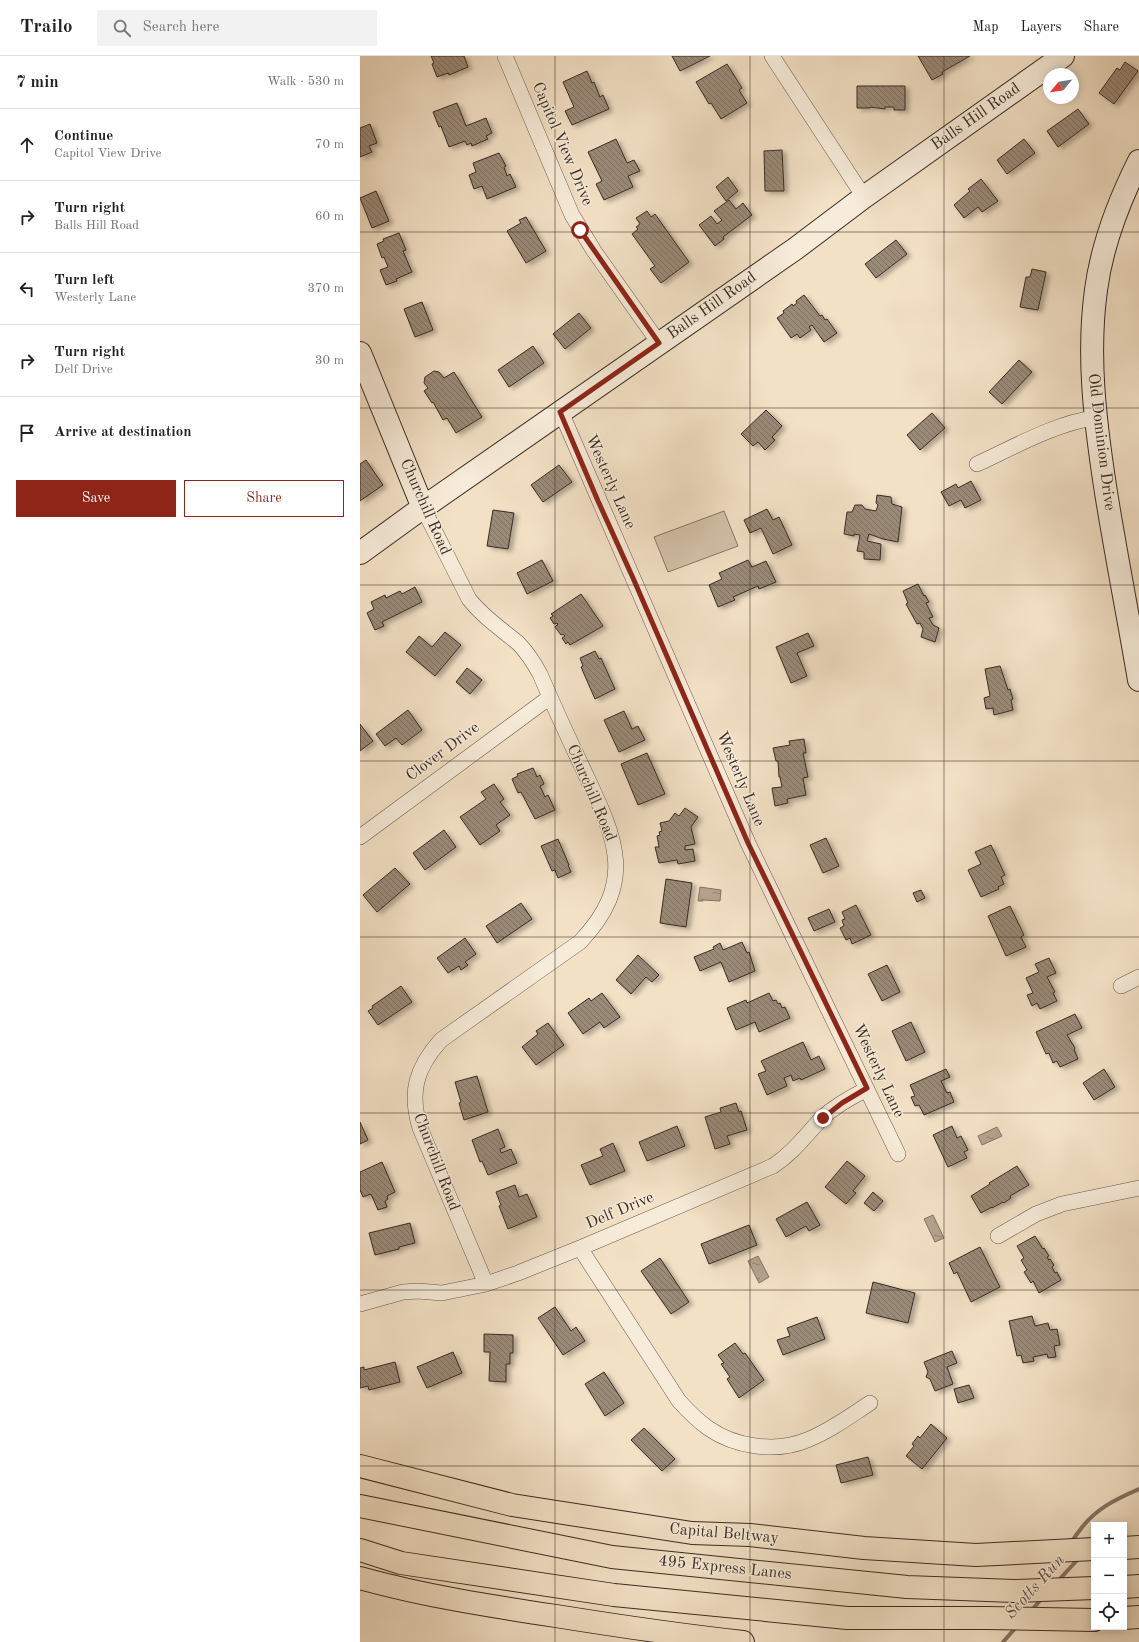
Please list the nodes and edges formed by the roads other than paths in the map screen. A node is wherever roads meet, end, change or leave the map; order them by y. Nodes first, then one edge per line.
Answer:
1 (505, 56) edge
2 (772, 56) edge
3 (1063, 56) edge
4 (1139, 161) edge
5 (864, 197) junction
6 (659, 343) junction
7 (360, 353) edge
8 (560, 412) junction
9 (1095, 418) junction
10 (977, 464) dead end
11 (423, 508) junction
12 (360, 553) edge
13 (1139, 680) edge
14 (550, 697) junction
15 (360, 837) edge
16 (1139, 978) edge
17 (1121, 986) dead end
18 (867, 1088) junction
19 (898, 1154) dead end
20 (1139, 1188) edge
21 (998, 1236) dead end
22 (580, 1248) junction
23 (486, 1284) junction
24 (360, 1304) edge
25 (870, 1403) dead end
26 (360, 1466) edge
27 (360, 1506) edge
28 (1139, 1547) edge
29 (1127, 1548) edge
30 (1091, 1549) edge
31 (360, 1550) edge
32 (360, 1578) edge
33 (1139, 1586) edge
34 (1127, 1587) edge
35 (1091, 1588) edge
36 (1139, 1617) edge
37 (1127, 1618) edge
38 (1090, 1620) edge
39 (743, 1642) edge

1 - 6 street, Capitol View Drive
2 - 5 street
3 - 5 street, Balls Hill Road
4 - 9 street, Old Dominion Drive
5 - 6 street, Balls Hill Road
6 - 8 street, Balls Hill Road
7 - 11 street, Churchill Road
8 - 11 street, Balls Hill Road
8 - 18 street, Westerly Lane
9 - 10 street
9 - 13 street, Old Dominion Drive
11 - 12 street, Balls Hill Road
11 - 14 street, Churchill Road
14 - 15 street, Clover Drive
14 - 23 street, Churchill Road
16 - 17 street
18 - 19 street, Westerly Lane
18 - 22 street, Delf Drive
20 - 21 street
22 - 23 street, Delf Drive
22 - 25 street
23 - 24 street, Delf Drive
26 - 30 highway, Capital Beltway
27 - 35 highway, 495 Express Lanes
28 - 29 highway
31 - 38 highway
32 - 39 highway
33 - 34 highway
36 - 37 highway

